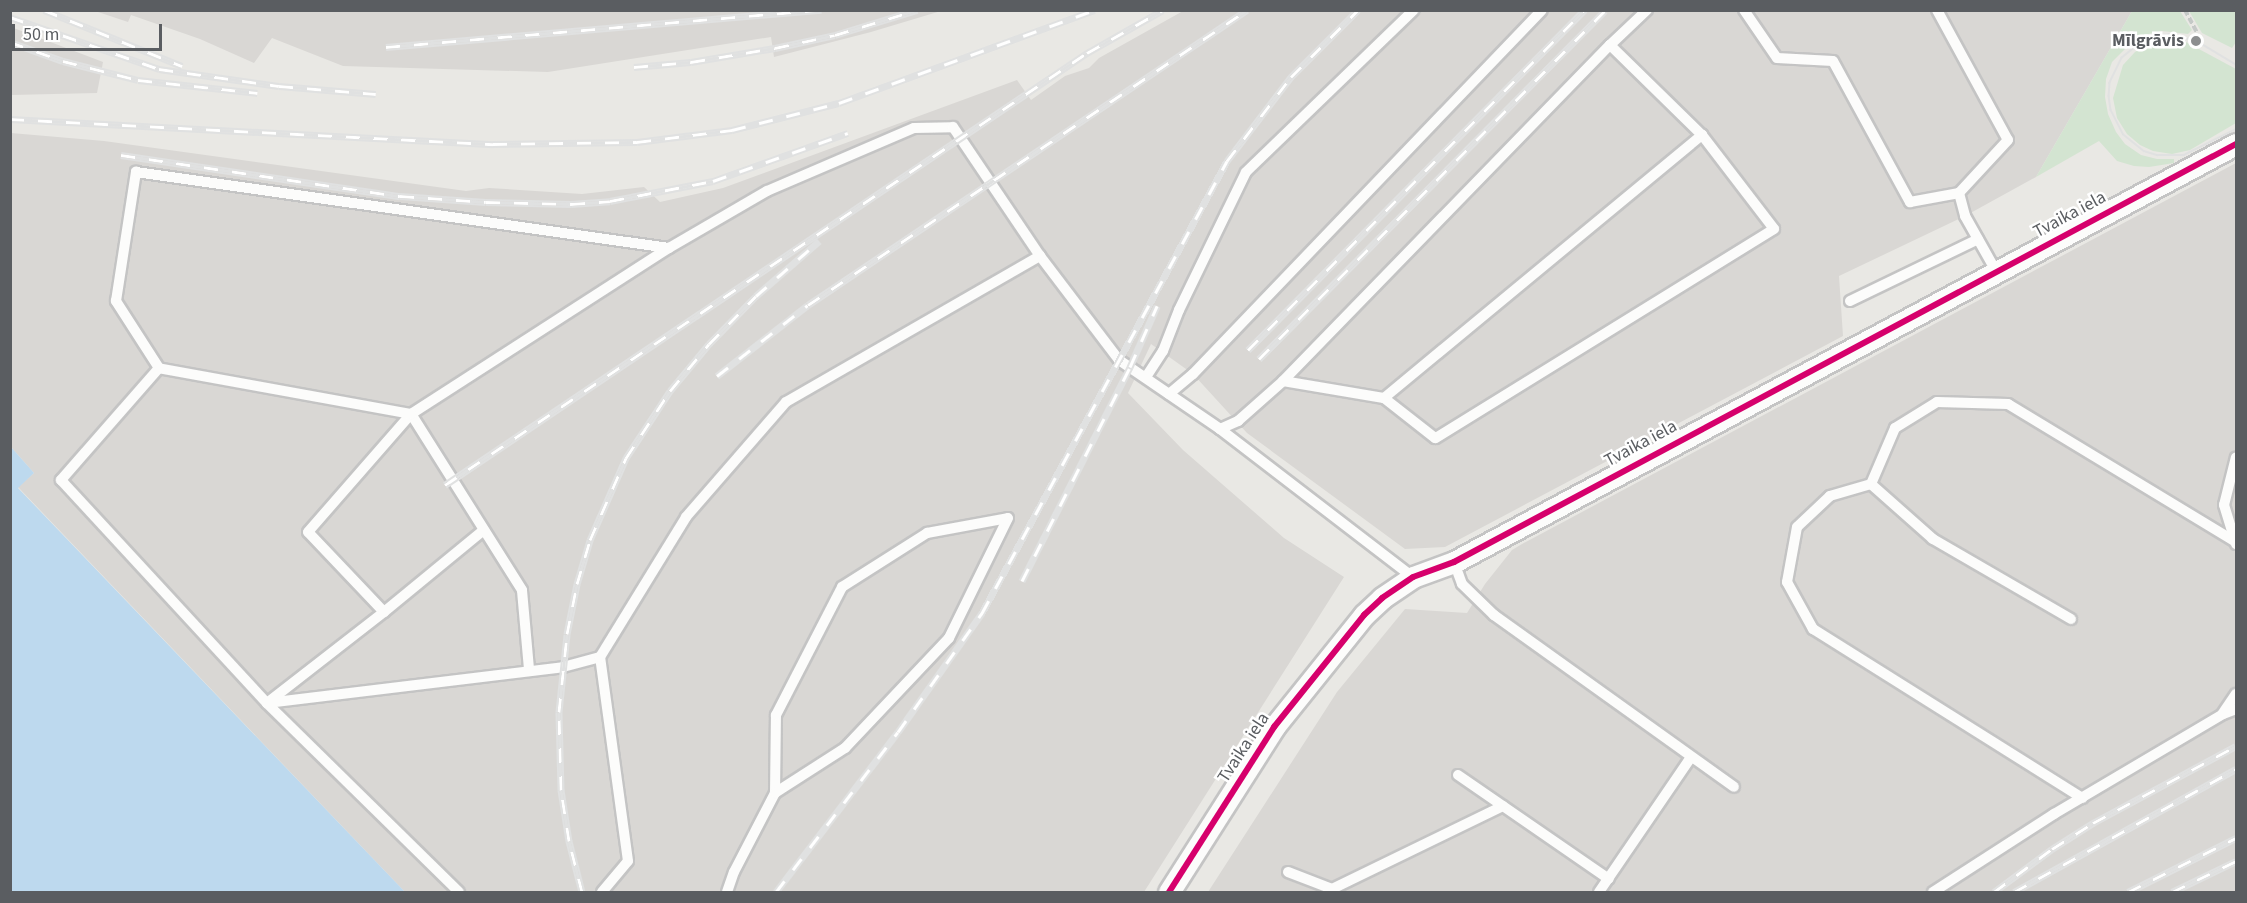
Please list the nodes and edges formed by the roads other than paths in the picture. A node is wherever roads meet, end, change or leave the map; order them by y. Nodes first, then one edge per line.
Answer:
1 (1414, 10) edge
2 (1542, 10) edge
3 (1647, 10) edge
4 (1744, 10) edge
5 (1937, 10) edge
6 (1610, 45) junction
7 (1702, 135) junction
8 (2236, 144) edge
9 (1959, 193) junction
10 (1978, 239) junction
11 (669, 248) junction
12 (1040, 256) junction
13 (1996, 271) junction
14 (1850, 301) dead end
15 (159, 368) junction
16 (1146, 377) junction
17 (1282, 381) junction
18 (1169, 394) junction
19 (1384, 398) junction
20 (411, 414) junction
21 (1220, 429) junction
22 (2236, 458) edge
23 (1871, 484) junction
24 (484, 530) junction
25 (2235, 542) edge
26 (1454, 562) junction
27 (1413, 577) junction
28 (384, 612) junction
29 (2071, 619) dead end
30 (600, 657) junction
31 (529, 669) junction
32 (2236, 694) edge
33 (267, 703) junction
34 (2236, 709) edge
35 (2223, 714) junction
36 (1691, 757) junction
37 (1458, 775) dead end
38 (1734, 787) dead end
39 (775, 793) junction
40 (2082, 798) junction
41 (1503, 806) junction
42 (1288, 872) dead end
43 (1608, 879) junction
44 (459, 892) edge
45 (602, 892) edge
46 (727, 892) edge
47 (1169, 892) edge
48 (1599, 892) edge
49 (1933, 892) edge

1 - 16 lane
2 - 18 lane
3 - 6 lane
4 - 9 lane
5 - 9 lane
6 - 7 lane
6 - 17 lane
7 - 19 lane
7 - 19 lane
8 - 13 street, Tvaika iela
9 - 10 lane
10 - 13 lane
10 - 14 lane
11 - 12 lane
11 - 15 lane
11 - 20 lane
12 - 16 lane
12 - 30 lane
13 - 26 street, Tvaika iela
15 - 20 lane
15 - 33 lane
16 - 18 lane
17 - 19 lane
17 - 21 lane
18 - 21 lane
20 - 24 lane
20 - 28 lane
21 - 27 lane
22 - 25 lane
23 - 25 lane
23 - 29 lane
23 - 40 lane
24 - 28 lane
24 - 31 lane
26 - 27 street, Tvaika iela
26 - 36 lane
27 - 47 street, Tvaika iela
28 - 33 lane
30 - 31 lane
30 - 45 lane
31 - 33 lane
32 - 35 lane
33 - 44 lane
34 - 35 lane
35 - 40 lane
36 - 38 lane
36 - 43 lane
37 - 41 lane
39 - 39 lane
39 - 46 lane
40 - 49 lane
41 - 42 lane
41 - 43 lane
43 - 48 lane

